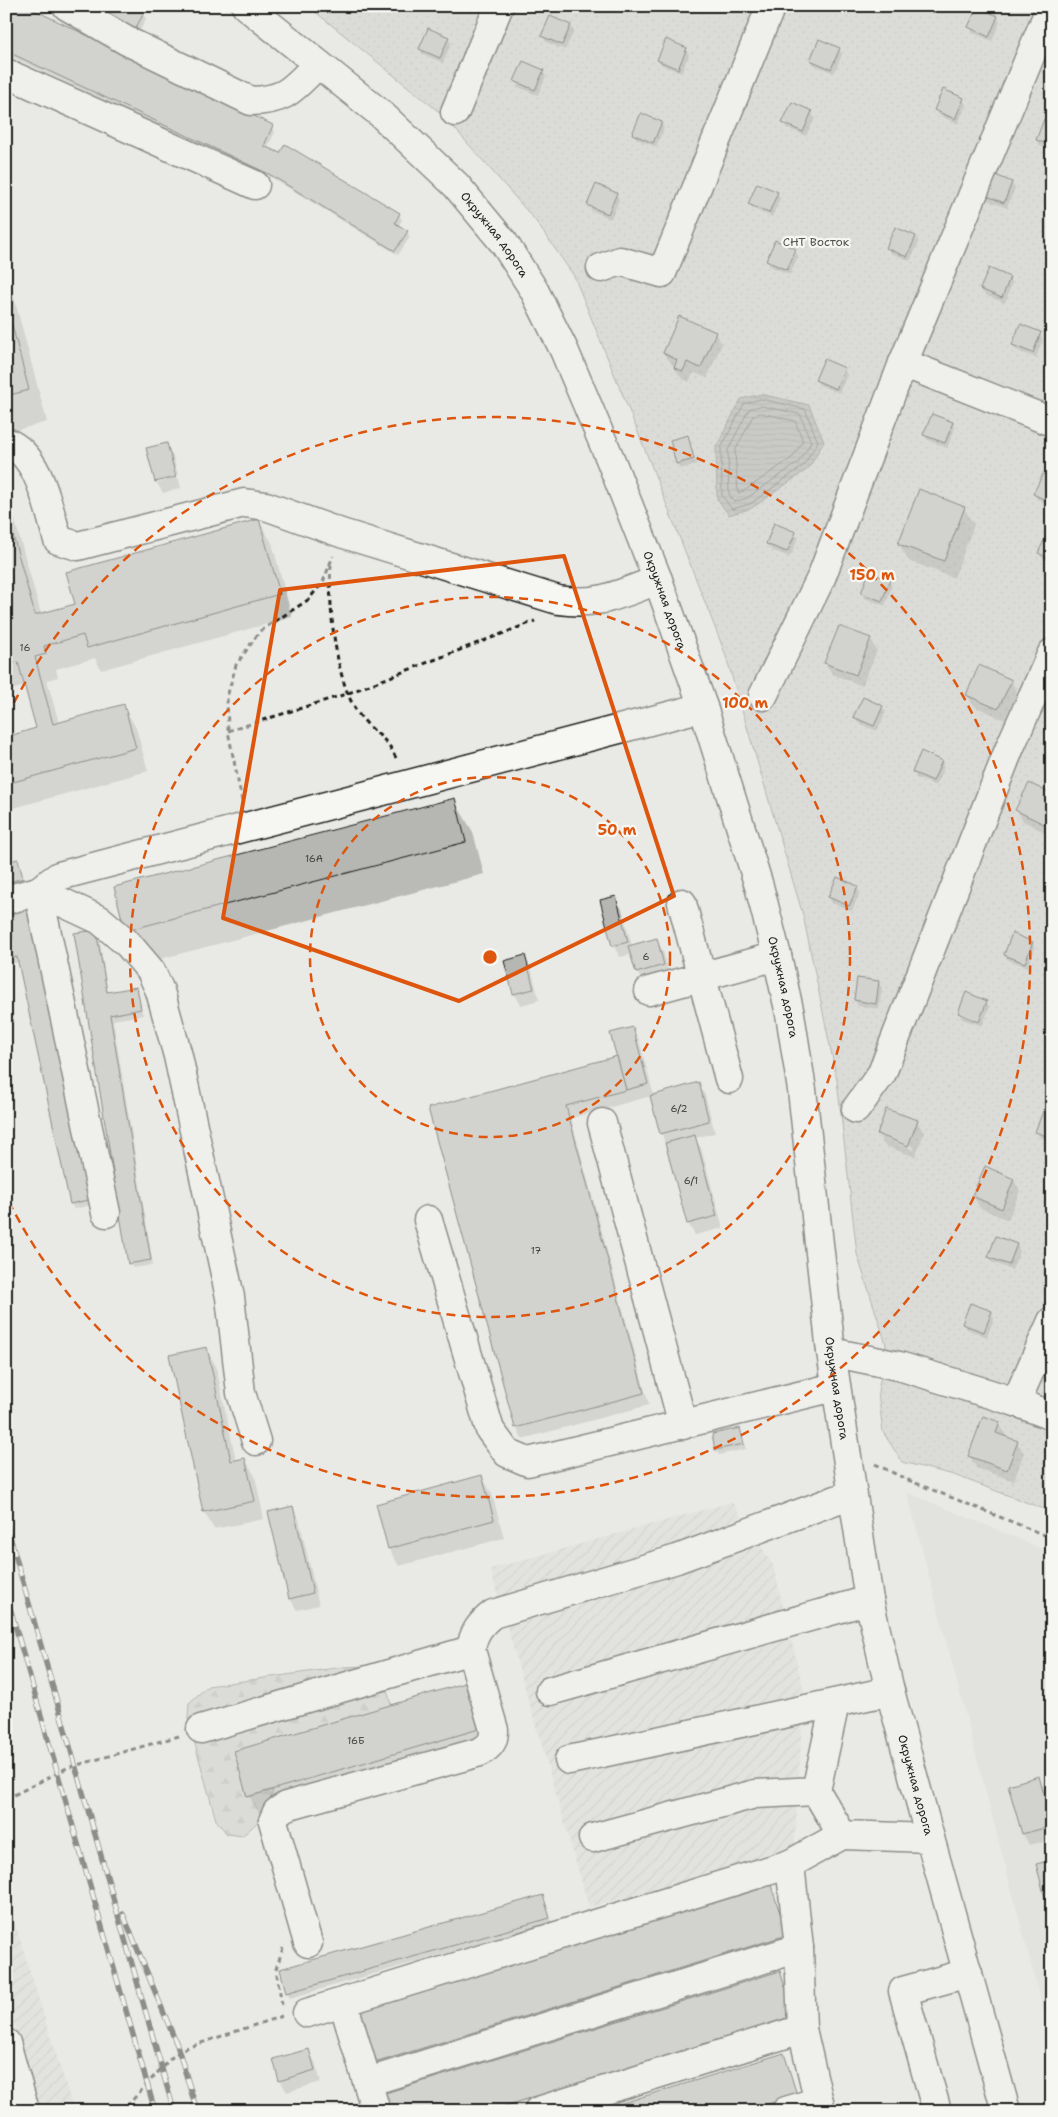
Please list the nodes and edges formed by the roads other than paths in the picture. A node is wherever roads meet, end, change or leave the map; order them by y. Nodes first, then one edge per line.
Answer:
1 (67, 6) edge
2 (246, 6) edge
3 (499, 6) edge
4 (771, 6) edge
5 (1051, 6) edge
6 (318, 64) junction
7 (6, 73) edge
8 (455, 112) dead end
9 (255, 185) dead end
10 (601, 268) dead end
11 (903, 363) junction
12 (1052, 422) edge
13 (6, 442) edge
14 (658, 580) junction
15 (1052, 653) edge
16 (763, 696) dead end
17 (703, 707) junction
18 (38, 891) junction
19 (6, 900) edge
20 (682, 903) dead end
21 (777, 956) junction
22 (702, 976) junction
23 (648, 991) dead end
24 (729, 1079) dead end
25 (856, 1110) dead end
26 (602, 1123) dead end
27 (106, 1213) dead end
28 (428, 1220) dead end
29 (1052, 1322) edge
30 (831, 1352) junction
31 (835, 1387) junction
32 (1016, 1402) junction
33 (1052, 1416) edge
34 (683, 1425) junction
35 (256, 1441) dead end
36 (852, 1494) junction
37 (869, 1600) junction
38 (471, 1650) junction
39 (890, 1690) junction
40 (550, 1691) dead end
41 (835, 1703) junction
42 (201, 1729) road end
43 (569, 1760) dead end
44 (816, 1790) junction
45 (842, 1835) junction
46 (593, 1838) dead end
47 (930, 1838) junction
48 (790, 1864) junction
49 (305, 1933) road end
50 (799, 1948) junction
51 (968, 1973) junction
52 (343, 2002) junction
53 (295, 2014) road end
54 (802, 2028) junction
55 (6, 2043) edge
56 (368, 2082) junction
57 (820, 2106) edge
58 (1004, 2110) edge
59 (25, 2111) edge
60 (376, 2111) edge
61 (538, 2111) edge
62 (786, 2111) edge
63 (937, 2111) edge

1 - 6 main road
2 - 6 main road, Окружная дорога
3 - 8 main road
4 - 10 main road
5 - 11 main road
6 - 14 main road, Окружная дорога
7 - 9 main road
11 - 12 main road
11 - 16 main road
13 - 14 main road
14 - 17 main road, Окружная дорога
15 - 25 main road
17 - 18 main road
17 - 21 main road, Окружная дорога
18 - 19 main road
18 - 27 main road
18 - 35 main road
20 - 22 main road
21 - 22 main road
21 - 30 main road, Окружная дорога
22 - 23 main road
22 - 24 main road
26 - 34 main road
28 - 34 main road
29 - 32 main road
30 - 31 main road, Окружная дорога
30 - 32 main road
31 - 34 main road
31 - 36 main road, Окружная дорога
32 - 33 main road
36 - 37 main road, Окружная дорога
36 - 38 main road
37 - 39 main road, Окружная дорога
37 - 40 main road
38 - 42 main road
38 - 49 main road
39 - 41 main road
39 - 47 main road, Окружная дорога
41 - 43 main road
41 - 44 main road
44 - 45 main road
44 - 46 main road
45 - 47 main road
45 - 48 main road
47 - 51 main road, Окружная дорога
48 - 50 main road
48 - 52 main road
50 - 54 main road
50 - 56 main road
51 - 58 main road, Окружная дорога
51 - 63 main road
52 - 53 main road
52 - 56 main road
54 - 57 main road
54 - 61 main road
55 - 59 main road
56 - 60 main road
57 - 62 main road

